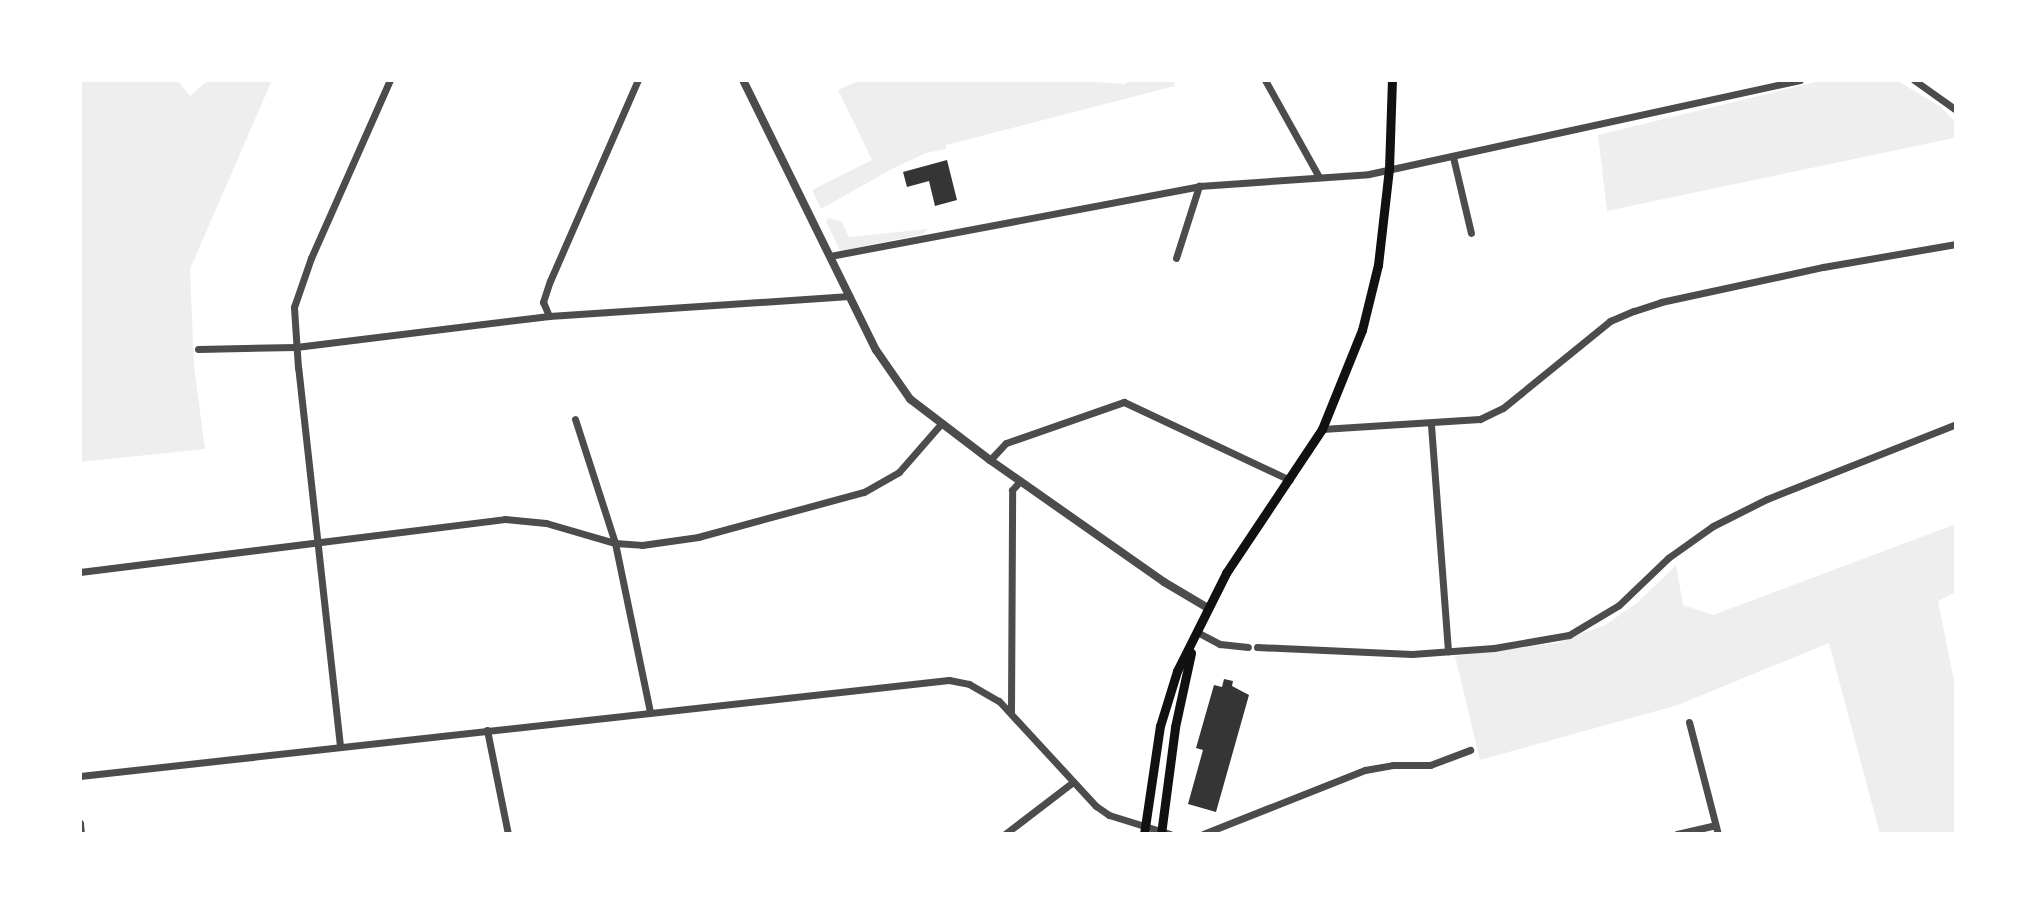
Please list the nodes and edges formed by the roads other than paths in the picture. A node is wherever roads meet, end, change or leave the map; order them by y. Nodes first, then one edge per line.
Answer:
1 (390, 80) edge
2 (638, 80) edge
3 (743, 80) edge
4 (1265, 80) edge
5 (1392, 80) edge
6 (1800, 80) edge
7 (1914, 80) edge
8 (1956, 110) edge
9 (1453, 157) junction
10 (1389, 169) junction
11 (1319, 177) junction
12 (1199, 186) junction
13 (1471, 233) dead end
14 (1956, 244) edge
15 (830, 256) junction
16 (1176, 258) dead end
17 (849, 296) junction
18 (549, 316) junction
19 (296, 347) junction
20 (198, 349) dead end
21 (575, 419) dead end
22 (1956, 424) edge
23 (940, 425) junction
24 (1431, 425) junction
25 (1322, 429) junction
26 (990, 460) junction
27 (1290, 480) junction
28 (1020, 481) junction
29 (615, 543) junction
30 (319, 545) junction
31 (80, 572) edge
32 (1208, 608) junction
33 (1196, 637) junction
34 (1448, 651) junction
35 (650, 712) junction
36 (1011, 712) junction
37 (1689, 722) dead end
38 (487, 730) junction
39 (340, 746) junction
40 (1470, 750) dead end
41 (80, 776) edge
42 (1073, 782) junction
43 (80, 823) edge
44 (1144, 830) edge
45 (1716, 830) edge
46 (1164, 833) edge
47 (81, 834) edge
48 (508, 834) edge
49 (1005, 834) edge
50 (1203, 834) edge
51 (1677, 834) edge

1 - 19 street
2 - 18 street
3 - 15 street
4 - 11 street
5 - 10 main road
6 - 9 street
7 - 8 street
9 - 10 street
9 - 13 street
10 - 11 street
10 - 25 main road
11 - 12 street
12 - 15 street
12 - 16 street
14 - 24 street
15 - 17 street
17 - 18 street
17 - 23 street
18 - 19 street
19 - 20 street
19 - 30 street
21 - 29 street
22 - 34 street
23 - 26 street
23 - 29 street
24 - 25 street
24 - 34 street
25 - 27 main road
26 - 27 street
26 - 28 street
27 - 32 main road
28 - 32 street
28 - 36 street
29 - 30 street
29 - 35 street
30 - 31 street
30 - 39 street
32 - 33 main road
33 - 34 street
33 - 44 main road
33 - 46 main road
35 - 36 street
35 - 38 street
36 - 42 street
37 - 45 street
38 - 39 street
38 - 48 street
39 - 41 street
40 - 50 street
42 - 44 street
42 - 49 street
43 - 47 street
44 - 46 street
45 - 51 street

